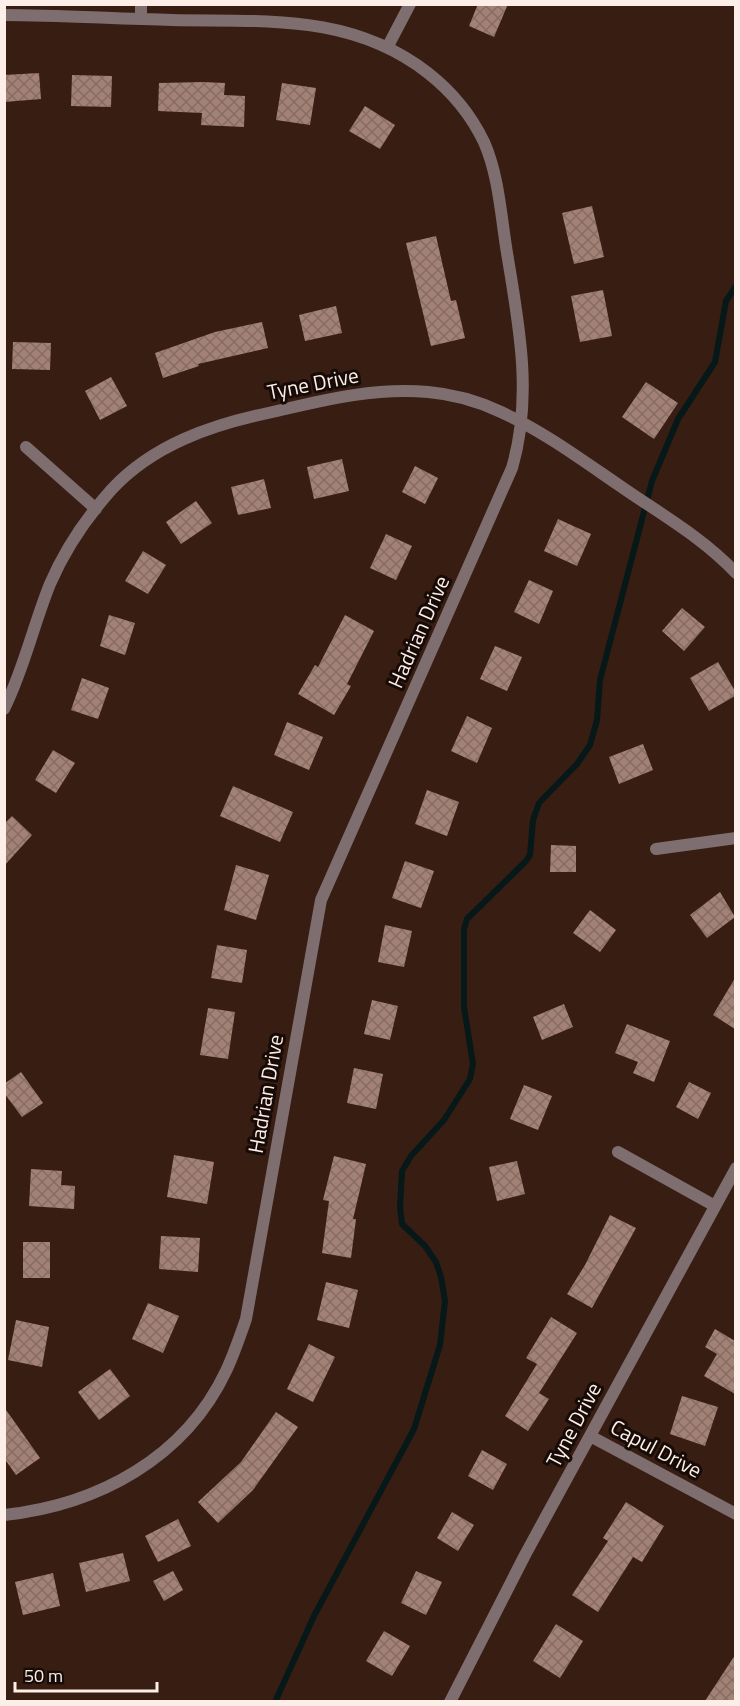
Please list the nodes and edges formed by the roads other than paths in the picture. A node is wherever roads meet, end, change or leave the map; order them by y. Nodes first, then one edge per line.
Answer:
1 (141, 4) edge
2 (410, 4) edge
3 (4, 15) edge
4 (141, 19) junction
5 (388, 46) junction
6 (521, 423) junction
7 (26, 447) dead end
8 (96, 508) junction
9 (735, 573) edge
10 (4, 709) edge
11 (735, 838) edge
12 (656, 849) dead end
13 (618, 1152) dead end
14 (735, 1168) edge
15 (715, 1206) junction
16 (590, 1436) junction
17 (735, 1514) edge
18 (4, 1515) edge
19 (450, 1701) edge

1 - 4 street
2 - 5 street
3 - 4 street, Hadrian Drive
4 - 5 street, Hadrian Drive
5 - 6 street, Hadrian Drive
6 - 8 street, Tyne Drive
6 - 9 street, Tyne Drive
6 - 18 street, Hadrian Drive
7 - 8 street
8 - 10 street, Tyne Drive
11 - 12 street
13 - 15 street
14 - 15 street, Tyne Drive
15 - 16 street, Tyne Drive
16 - 17 street, Capul Drive
16 - 19 street, Tyne Drive

